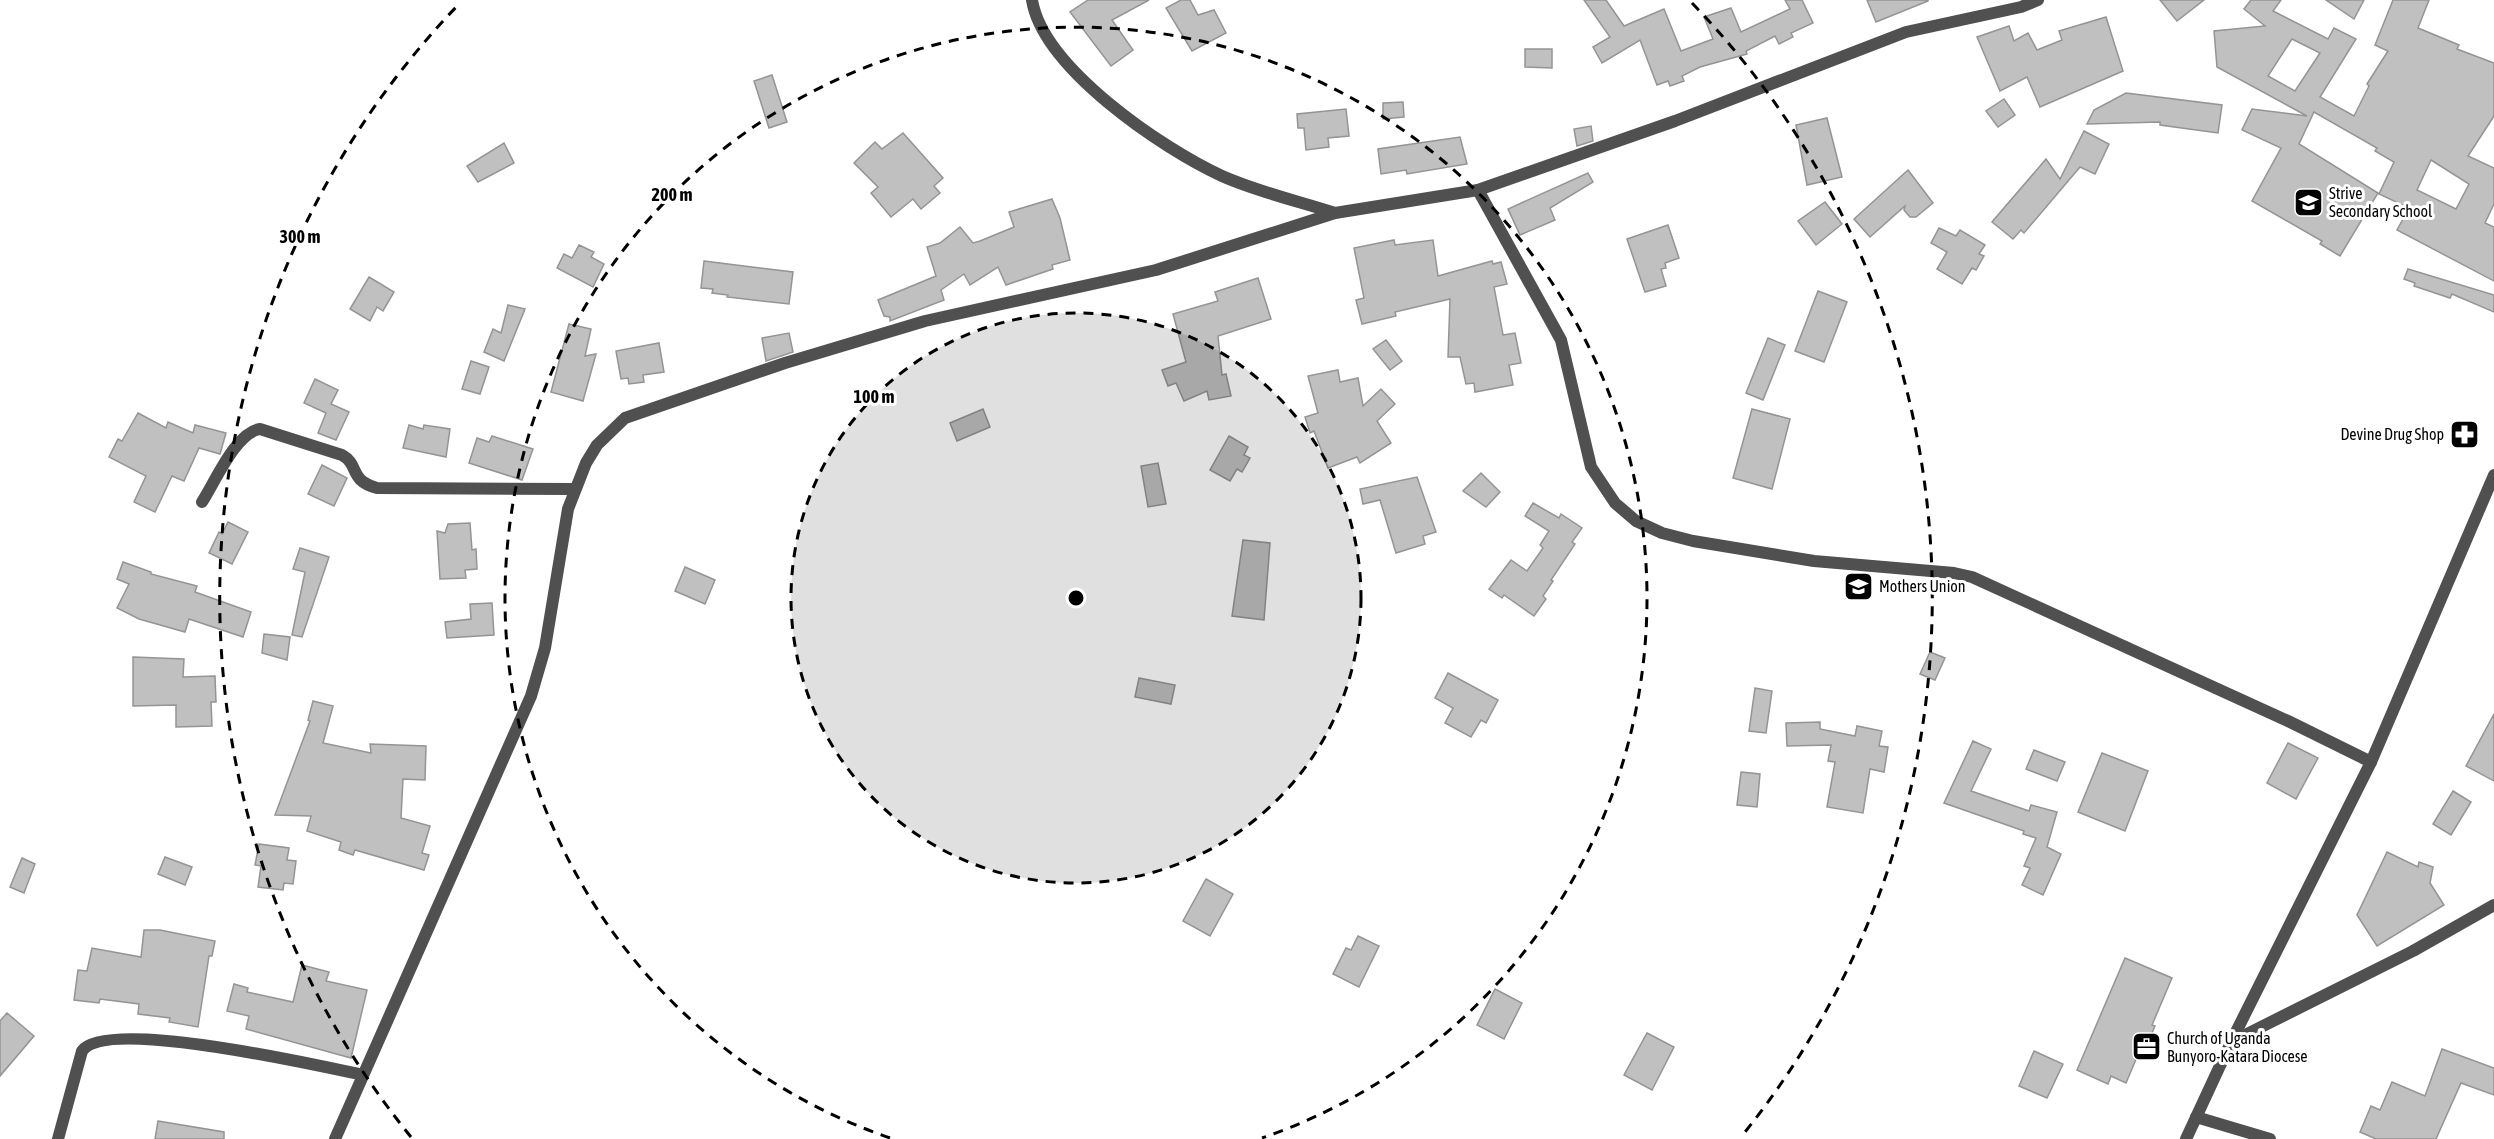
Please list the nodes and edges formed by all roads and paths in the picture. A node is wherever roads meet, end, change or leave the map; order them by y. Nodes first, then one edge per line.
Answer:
1 (1032, 0) edge
2 (2038, 0) edge
3 (1478, 190) junction
4 (1335, 213) junction
5 (2494, 475) edge
6 (574, 489) junction
7 (202, 502) dead end
8 (2371, 762) junction
9 (2494, 905) edge
10 (2231, 1042) junction
11 (363, 1075) junction
12 (2196, 1117) junction
13 (58, 1139) edge
14 (334, 1139) edge
15 (2186, 1139) edge
16 (2270, 1139) edge

1 - 4 street
2 - 3 street
3 - 4 street
3 - 8 street
4 - 6 street
5 - 8 street
6 - 7 street
6 - 11 street
8 - 10 street
9 - 10 street
10 - 12 street
11 - 13 street
11 - 14 street
12 - 15 street
12 - 16 street

